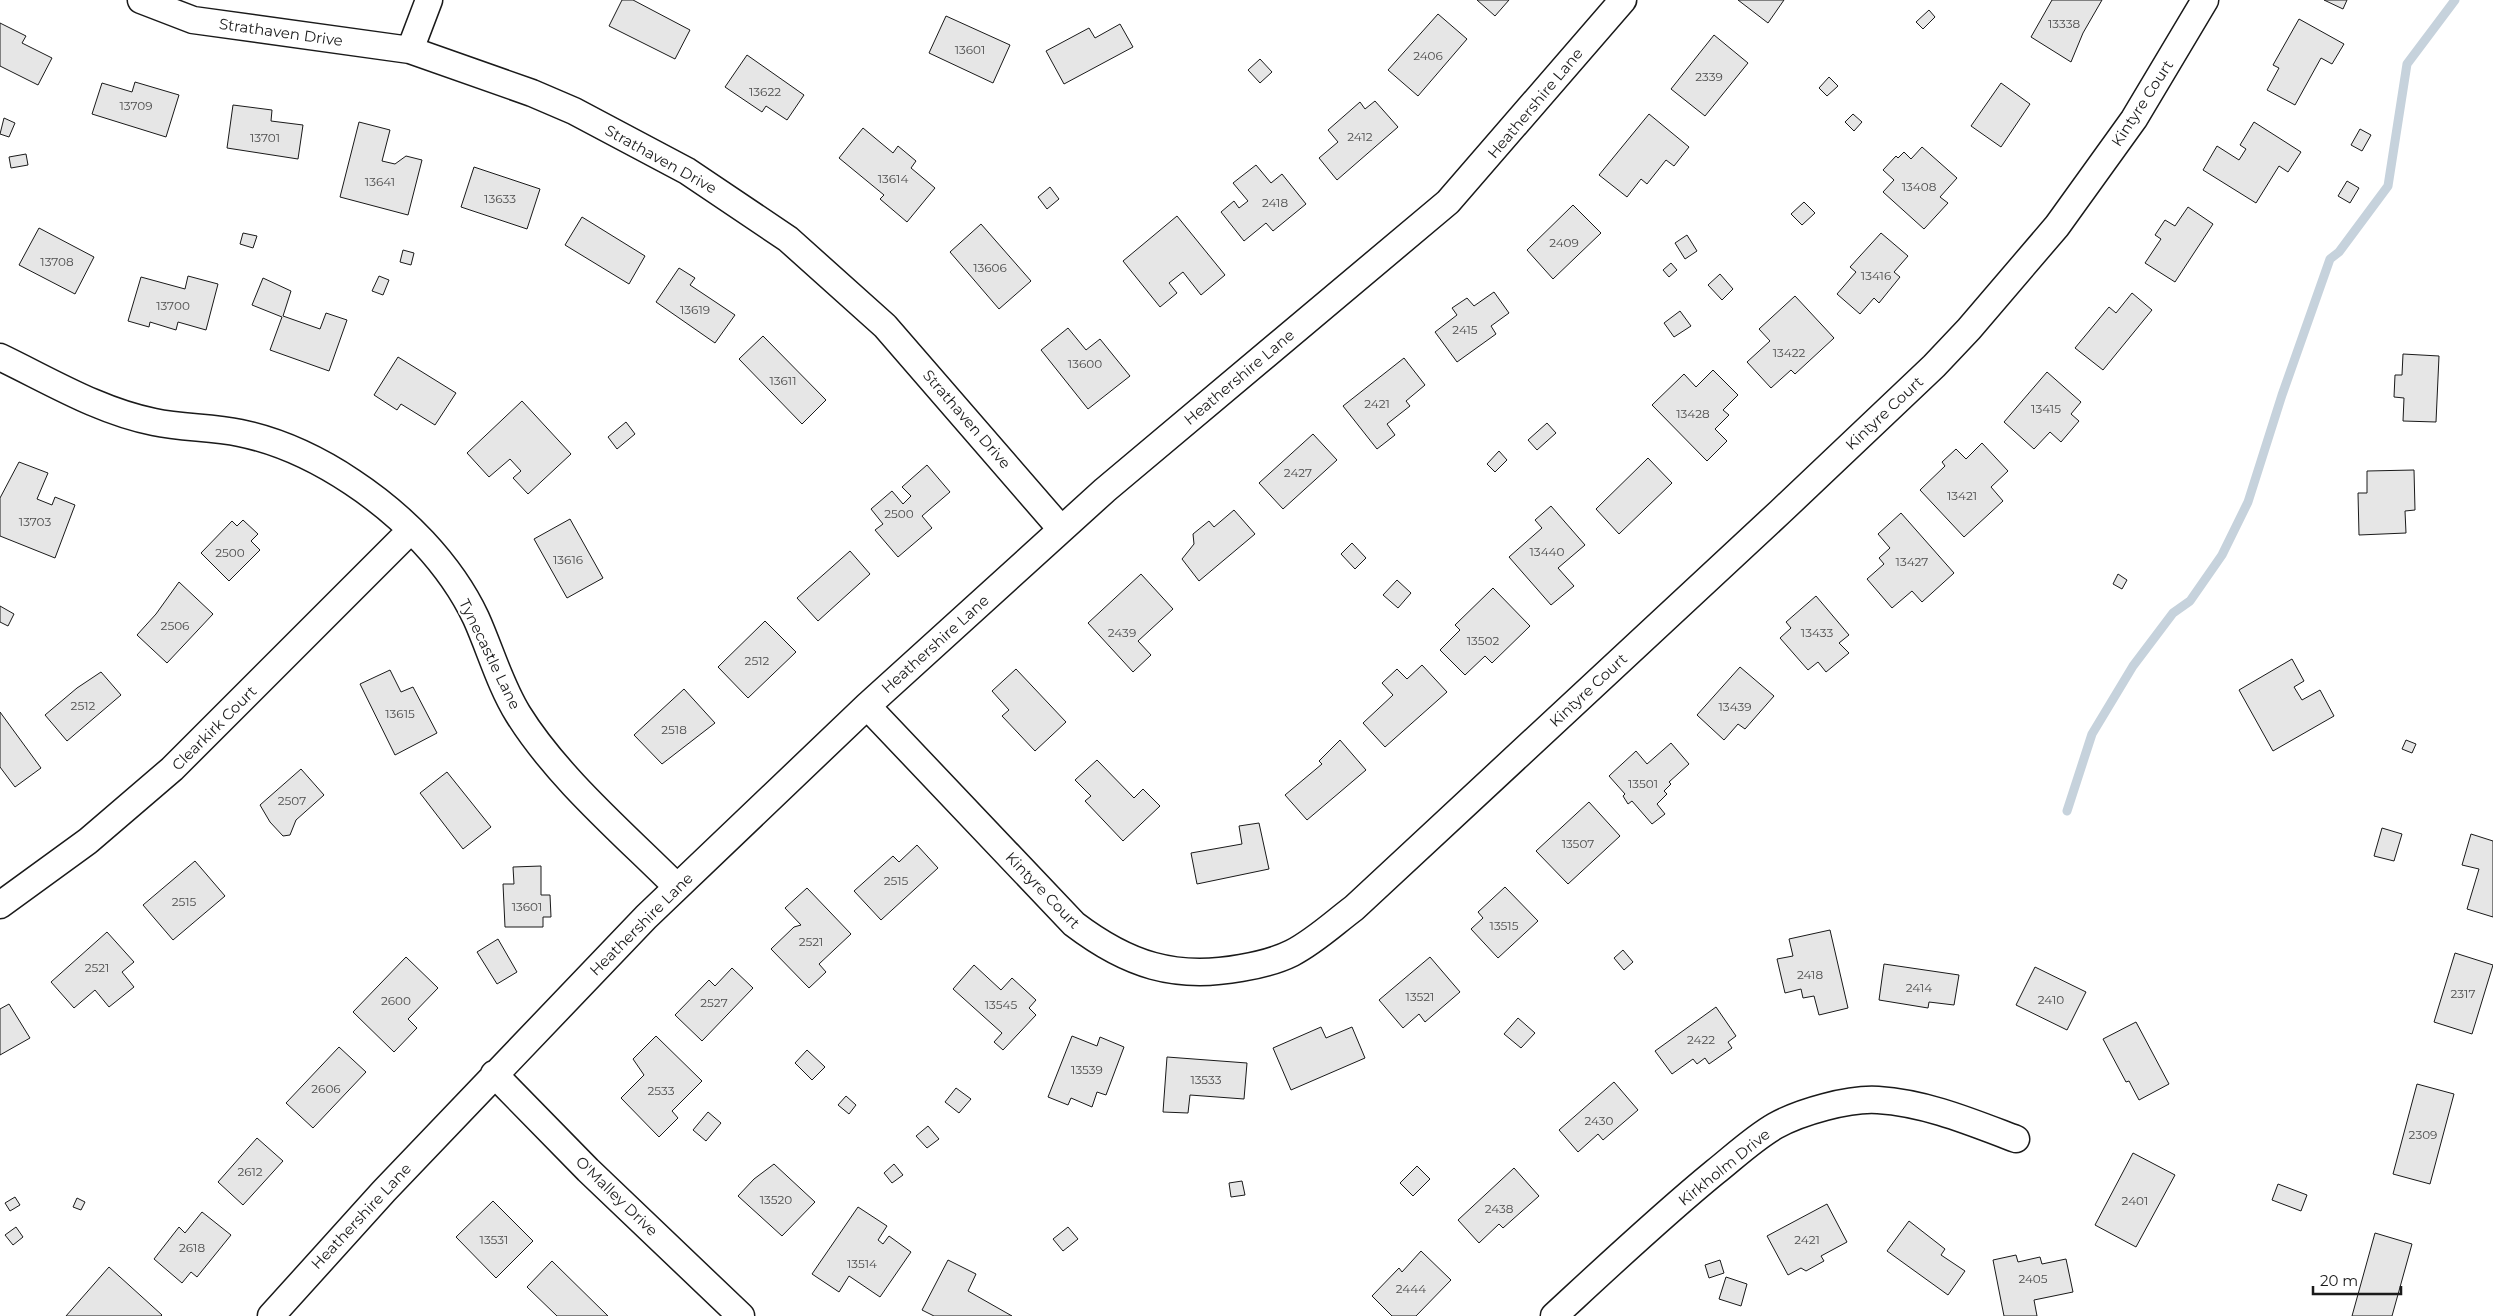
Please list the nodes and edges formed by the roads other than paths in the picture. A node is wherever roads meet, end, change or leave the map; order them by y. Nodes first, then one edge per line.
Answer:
1 (141, 0) edge
2 (429, 0) edge
3 (1623, 0) edge
4 (2205, 0) edge
5 (410, 50) junction
6 (0, 356) edge
7 (411, 530) junction
8 (1061, 530) junction
9 (867, 706) junction
10 (678, 887) junction
11 (0, 905) edge
12 (494, 1074) junction
13 (2016, 1139) dead end
14 (270, 1316) edge
15 (742, 1316) edge
16 (1554, 1316) edge

1 - 5 street, Strathaven Drive
2 - 5 street
3 - 8 street, Heathershire Lane
4 - 9 street, Kintyre Court
5 - 8 street, Strathaven Drive
6 - 7 street, Tynecastle Lane
7 - 10 street, Tynecastle Lane
7 - 11 street, Clearkirk Court
8 - 9 street, Heathershire Lane
9 - 10 street, Heathershire Lane
10 - 12 street, Heathershire Lane
12 - 14 street, Heathershire Lane
12 - 15 street, O'Malley Drive
13 - 16 street, Kirkholm Drive

